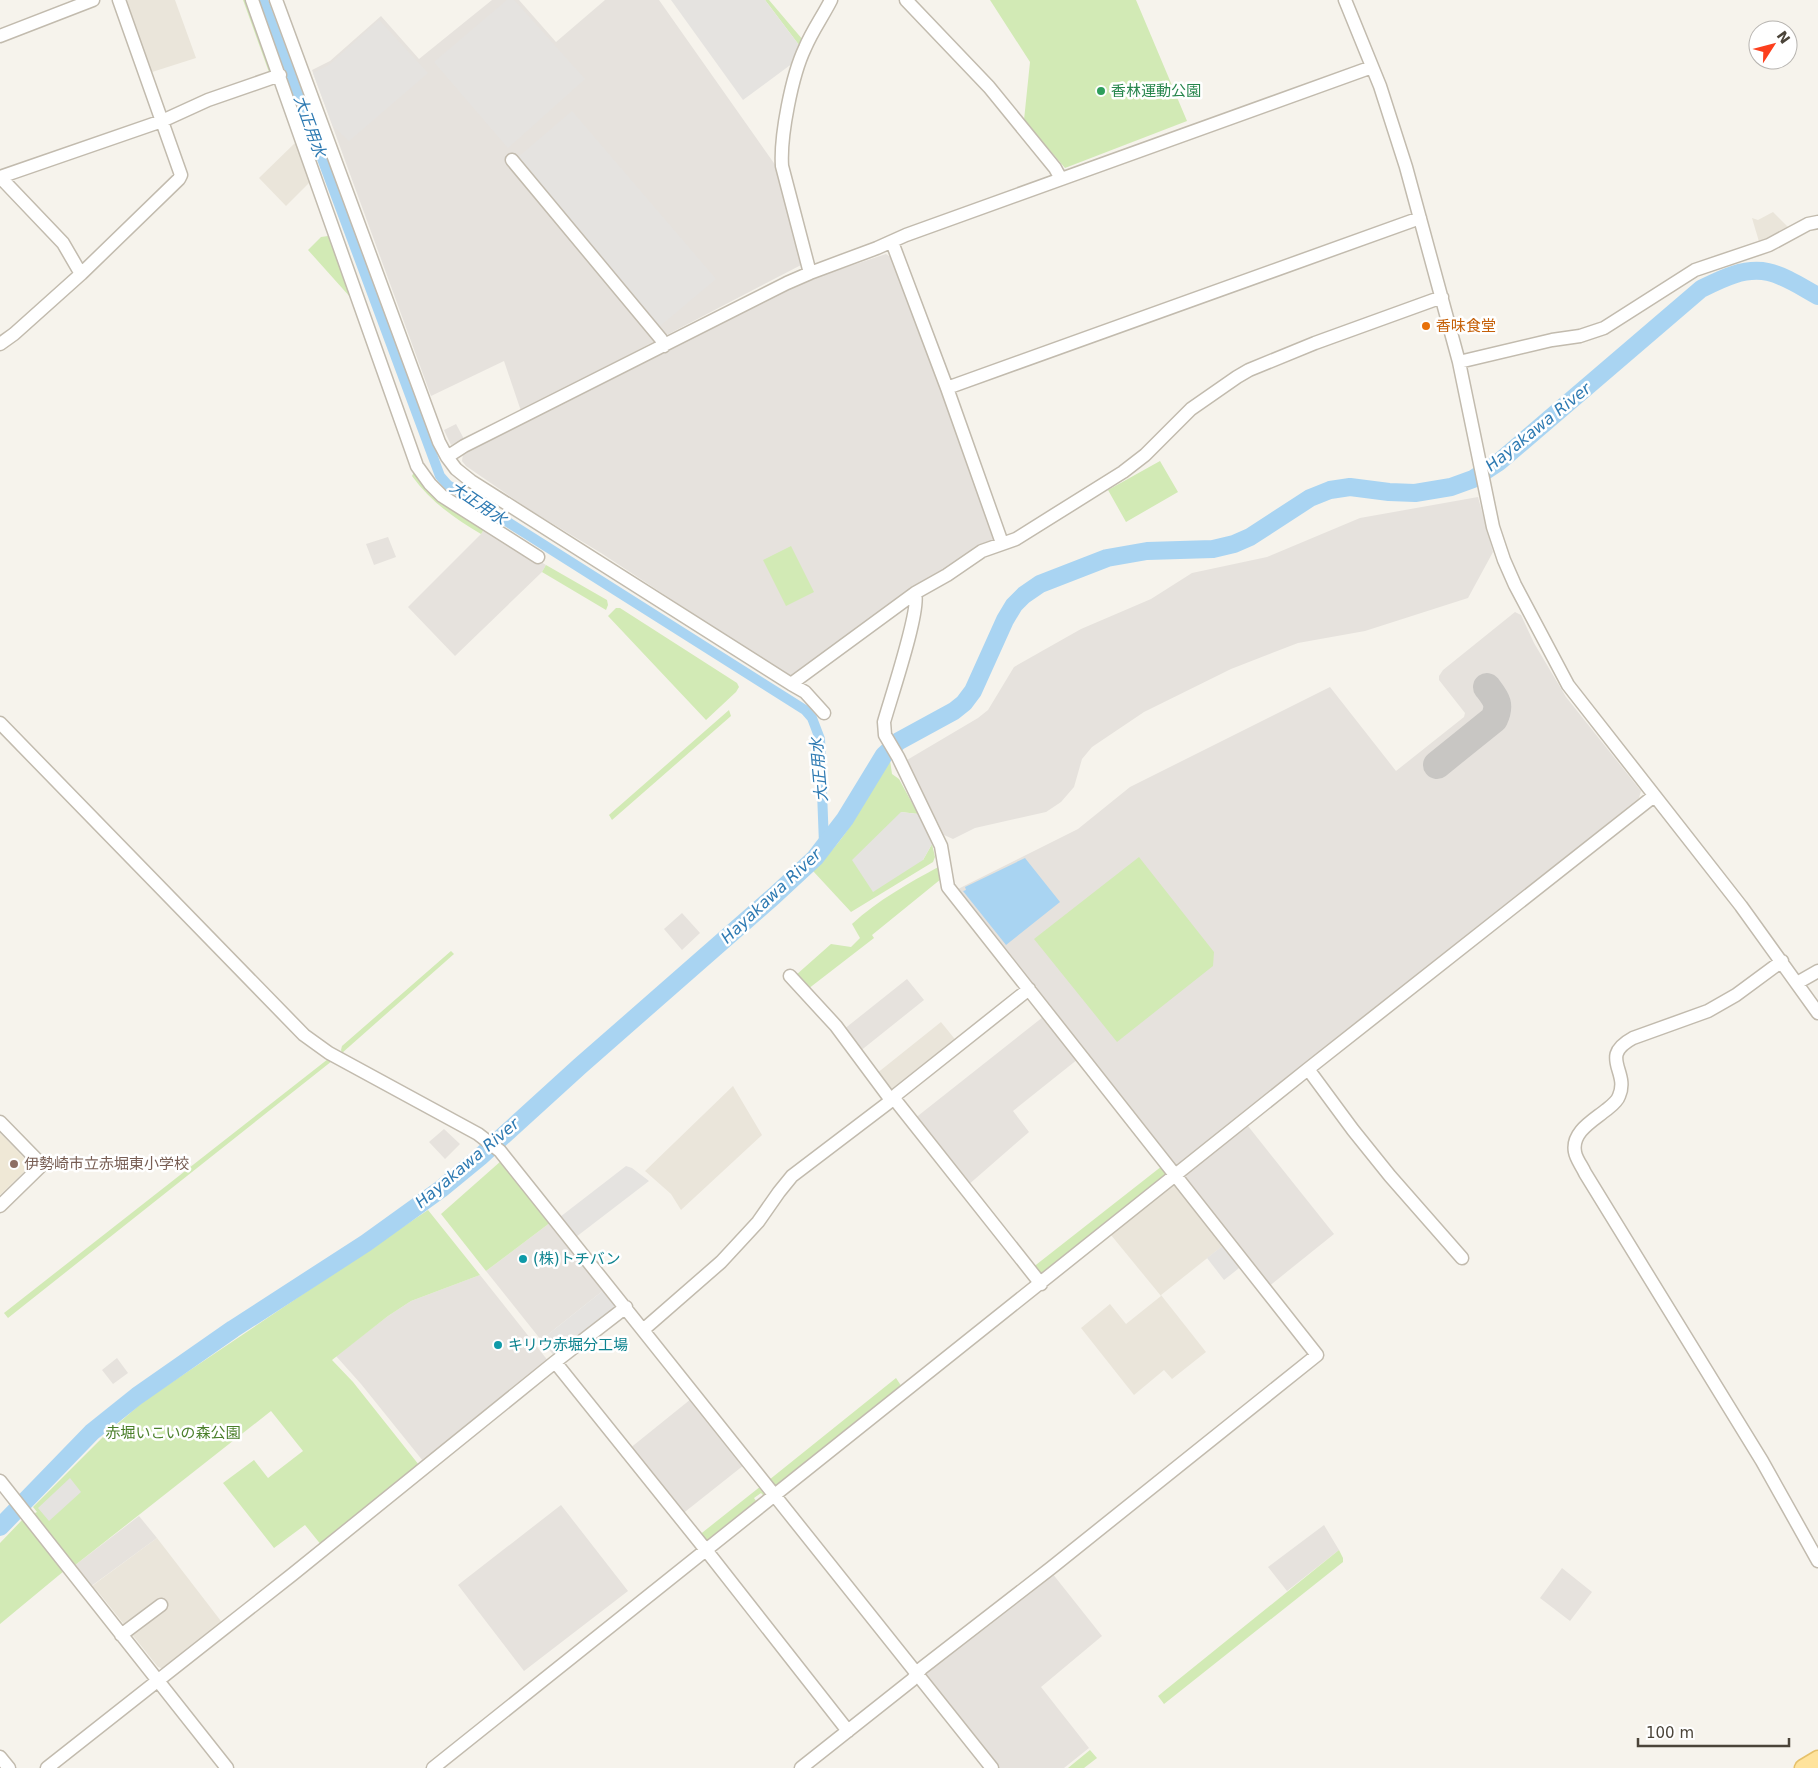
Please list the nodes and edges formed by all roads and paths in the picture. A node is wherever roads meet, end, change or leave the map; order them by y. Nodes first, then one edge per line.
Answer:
1 (93, 0) edge
2 (119, 0) edge
3 (252, 0) edge
4 (276, 0) edge
5 (831, 0) edge
6 (906, 0) edge
7 (1345, 0) edge
8 (0, 36) edge
9 (1372, 67) junction
10 (280, 76) junction
11 (162, 121) junction
12 (512, 160) dead end
13 (1061, 179) junction
14 (1420, 218) junction
15 (1818, 222) edge
16 (892, 242) junction
17 (810, 272) junction
18 (81, 274) junction
19 (1442, 297) junction
20 (0, 344) edge
21 (664, 346) junction
22 (1459, 362) junction
23 (947, 388) junction
24 (447, 457) junction
25 (1002, 543) junction
26 (538, 557) dead end
27 (915, 593) junction
28 (791, 684) junction
29 (824, 713) dead end
30 (0, 722) edge
31 (1654, 796) junction
32 (1782, 961) junction
33 (1818, 971) edge
34 (790, 976) dead end
35 (1797, 983) junction
36 (1029, 989) junction
37 (1818, 1013) edge
38 (1308, 1069) junction
39 (893, 1098) junction
40 (0, 1122) edge
41 (1176, 1176) junction
42 (0, 1206) edge
43 (1462, 1258) dead end
44 (1041, 1284) junction
45 (626, 1307) junction
46 (643, 1330) junction
47 (555, 1362) junction
48 (0, 1481) edge
49 (775, 1496) junction
50 (706, 1550) junction
51 (1818, 1561) edge
52 (161, 1605) dead end
53 (121, 1635) junction
54 (917, 1674) junction
55 (158, 1681) junction
56 (848, 1731) junction
57 (0, 1756) edge
58 (1818, 1759) edge
59 (9, 1768) edge
60 (46, 1768) edge
61 (227, 1768) edge
62 (433, 1768) edge
63 (801, 1768) edge
64 (992, 1768) edge
65 (1803, 1768) edge

1 - 8 street
2 - 11 street
3 - 10 street
4 - 24 street
5 - 17 street
6 - 13 street
7 - 9 street
9 - 13 street
9 - 14 street
10 - 11 street
10 - 26 street
11 - 18 street
11 - 18 street
12 - 21 street
13 - 16 street
14 - 19 street
14 - 23 street
15 - 22 street
16 - 17 street
16 - 23 street
17 - 21 street
18 - 20 street
19 - 22 street
19 - 25 street
21 - 24 street
22 - 31 street
23 - 25 street
24 - 28 street
25 - 27 street
27 - 28 street
27 - 36 street
28 - 29 street
30 - 45 street
31 - 32 street
31 - 38 street
32 - 35 street
32 - 51 street
33 - 35 street
34 - 39 street
35 - 37 street
36 - 39 street
36 - 41 street
38 - 41 street
38 - 43 street
39 - 44 street
39 - 46 street
40 - 42 street
41 - 44 street
41 - 54 street
44 - 49 street
45 - 46 street
45 - 47 street
46 - 49 street
47 - 50 street
47 - 55 street
48 - 53 street
49 - 50 street
49 - 54 street
50 - 56 street
50 - 62 street
52 - 53 street
53 - 55 street
54 - 56 street
54 - 64 street
55 - 60 street
55 - 61 street
56 - 63 street
57 - 59 street
58 - 65 main road

